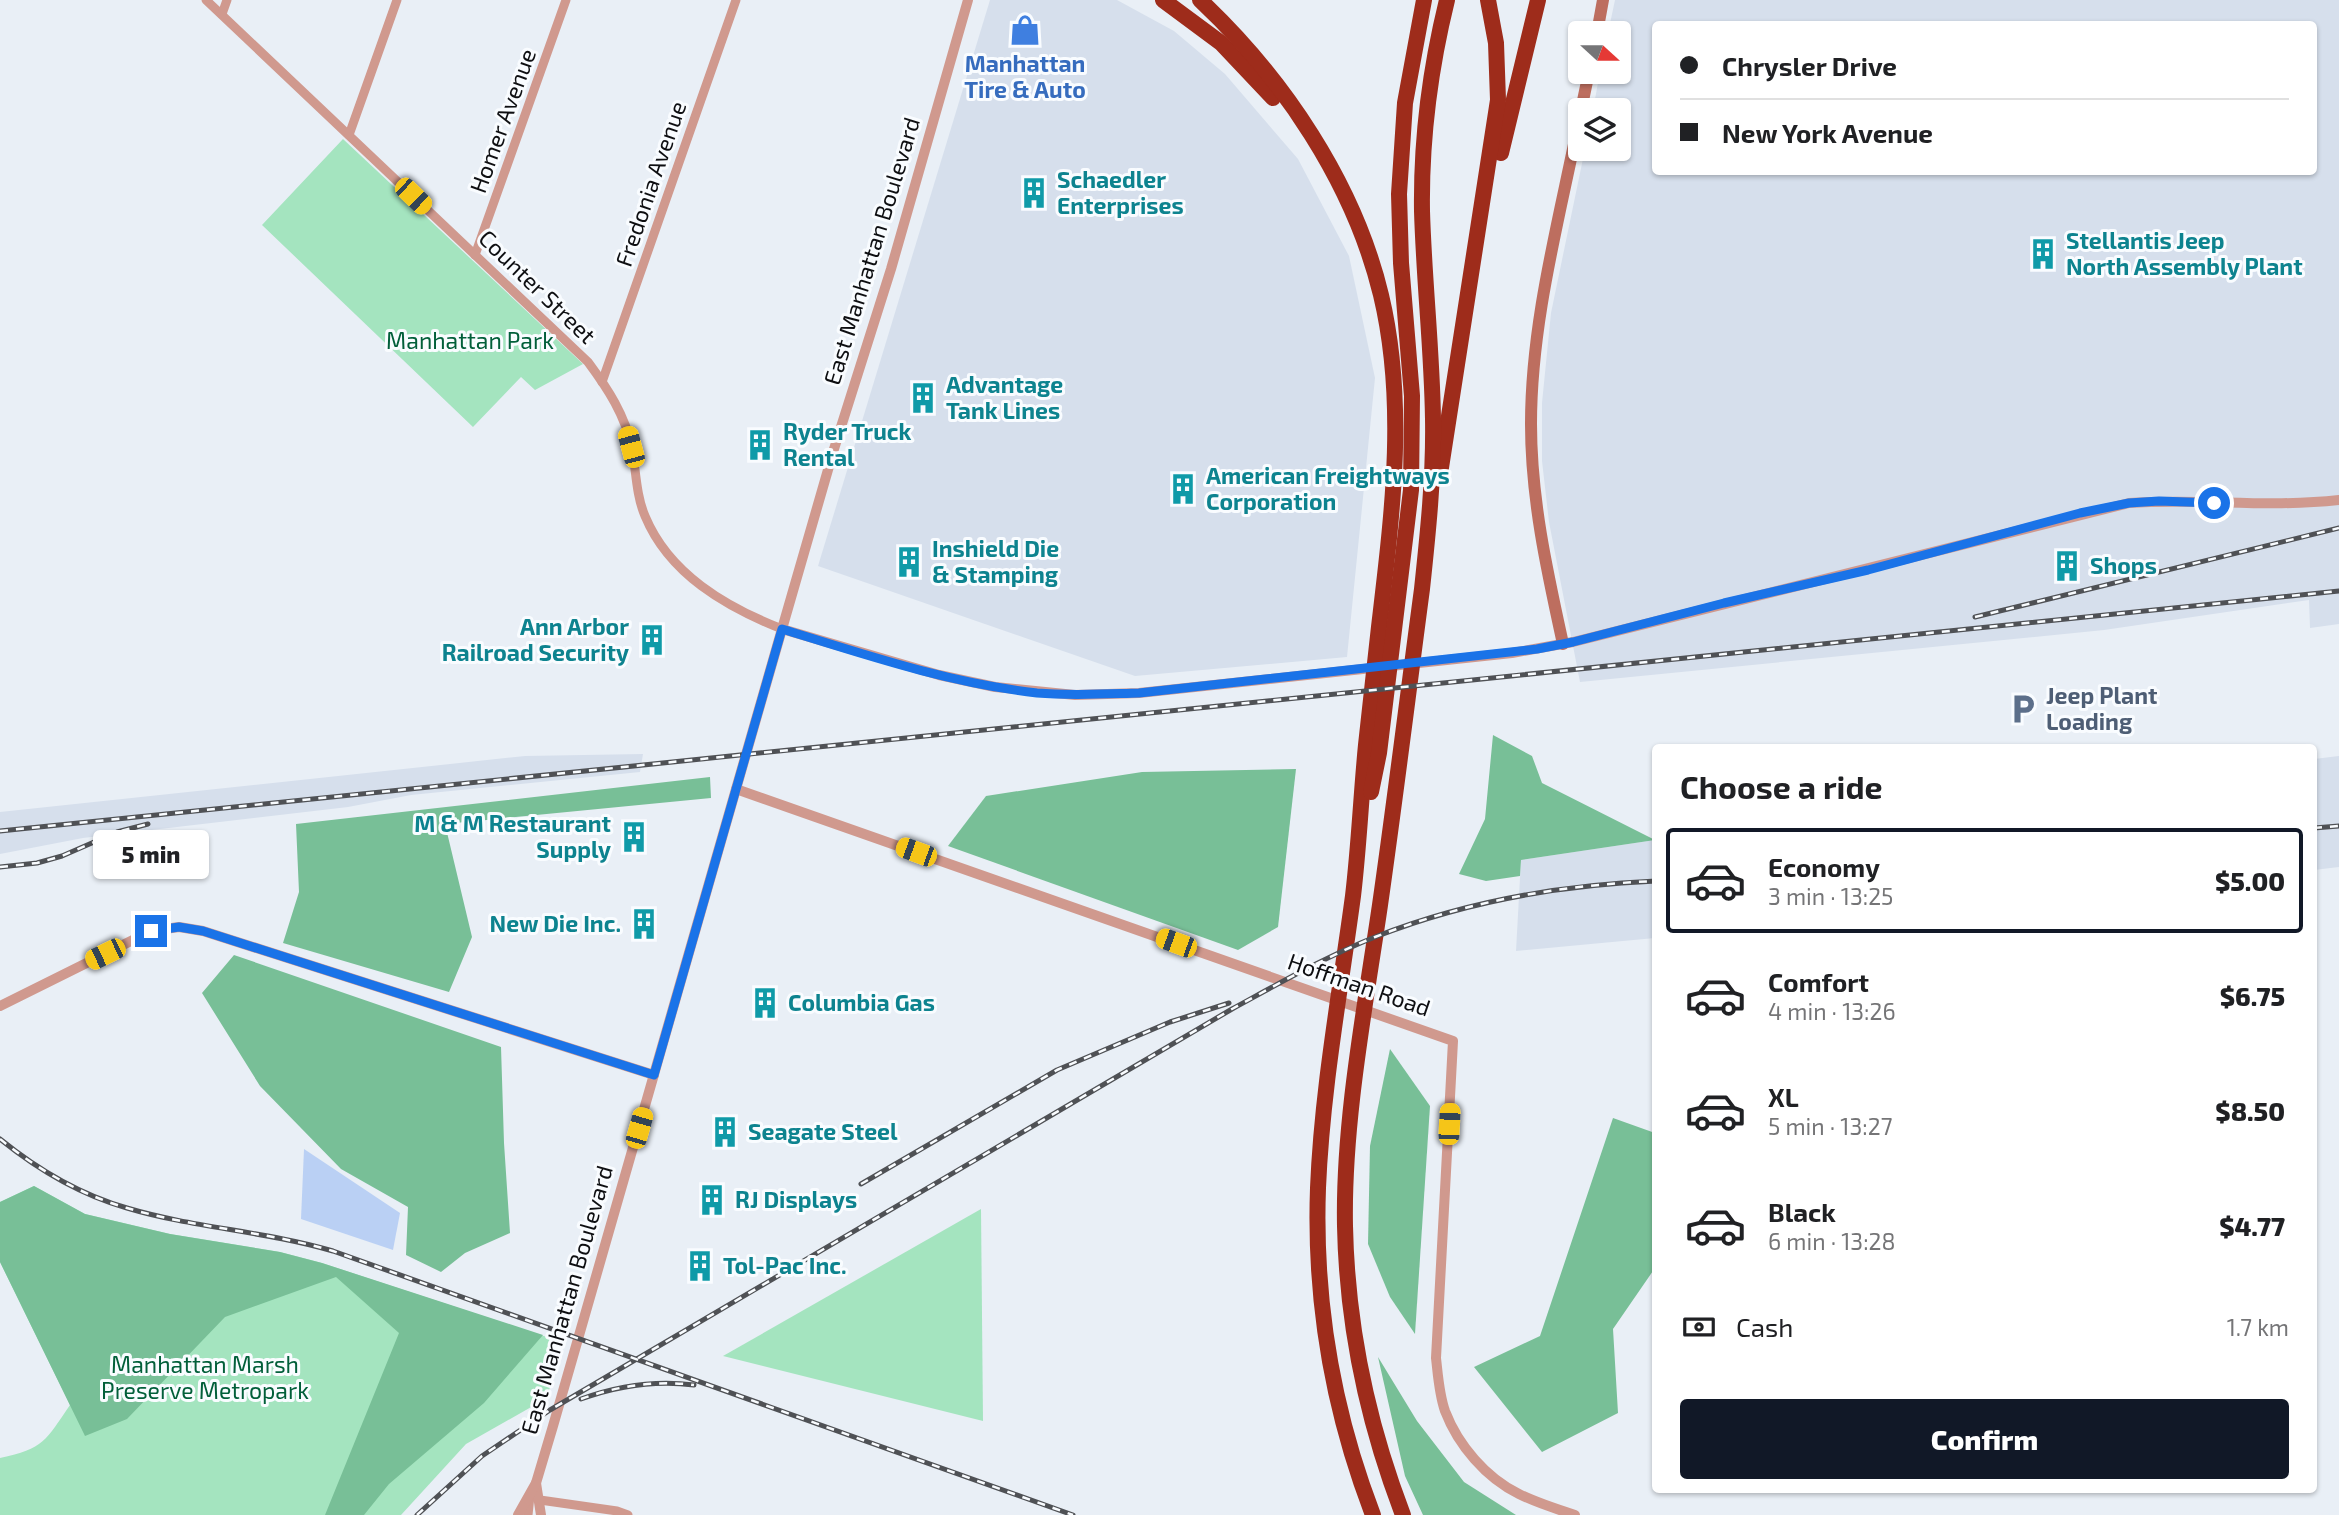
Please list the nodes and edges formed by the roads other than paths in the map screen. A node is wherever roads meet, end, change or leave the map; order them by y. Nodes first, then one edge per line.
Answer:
1 (206, 0) edge
2 (227, 0) edge
3 (397, 0) edge
4 (566, 0) edge
5 (737, 0) edge
6 (968, 0) edge
7 (1163, 0) edge
8 (1200, 0) edge
9 (1424, 0) edge
10 (1447, 0) edge
11 (1488, 0) edge
12 (1538, 0) edge
13 (1603, 0) edge
14 (222, 14) junction
15 (1599, 21) edge
16 (349, 135) junction
17 (1571, 161) edge
18 (1483, 205) junction
19 (475, 255) junction
20 (1386, 322) junction
21 (602, 382) junction
22 (2339, 500) edge
23 (1429, 524) junction
24 (1387, 623) junction
25 (782, 629) junction
26 (1563, 644) junction
27 (736, 789) junction
28 (0, 1006) edge
29 (654, 1075) junction
30 (535, 1497) junction
31 (587, 1511) edge
32 (518, 1515) edge
33 (528, 1515) edge
34 (541, 1515) edge
35 (628, 1515) edge
36 (1374, 1515) edge
37 (1403, 1515) edge
38 (1575, 1515) edge

1 - 14 street, Counter Street
2 - 14 street
3 - 16 street
4 - 19 street, Homer Avenue
5 - 21 street, Fredonia Avenue
6 - 25 street, East Manhattan Boulevard
7 - 20 highway
8 - 20 highway
9 - 24 highway
10 - 23 highway
11 - 18 highway
12 - 18 highway
13 - 15 main road
14 - 16 street, Counter Street
16 - 19 street, Counter Street
17 - 26 main road
18 - 23 highway
19 - 21 street, Counter Street
20 - 24 highway
21 - 25 street, Counter Street
22 - 26 street
23 - 37 highway
24 - 36 highway
25 - 26 street
25 - 27 street, East Manhattan Boulevard
27 - 29 street, East Manhattan Boulevard
27 - 38 street, Hoffman Road
28 - 29 street
29 - 30 street, East Manhattan Boulevard
30 - 31 street
30 - 32 street, East Manhattan Boulevard
30 - 33 street
30 - 34 street
31 - 35 street

